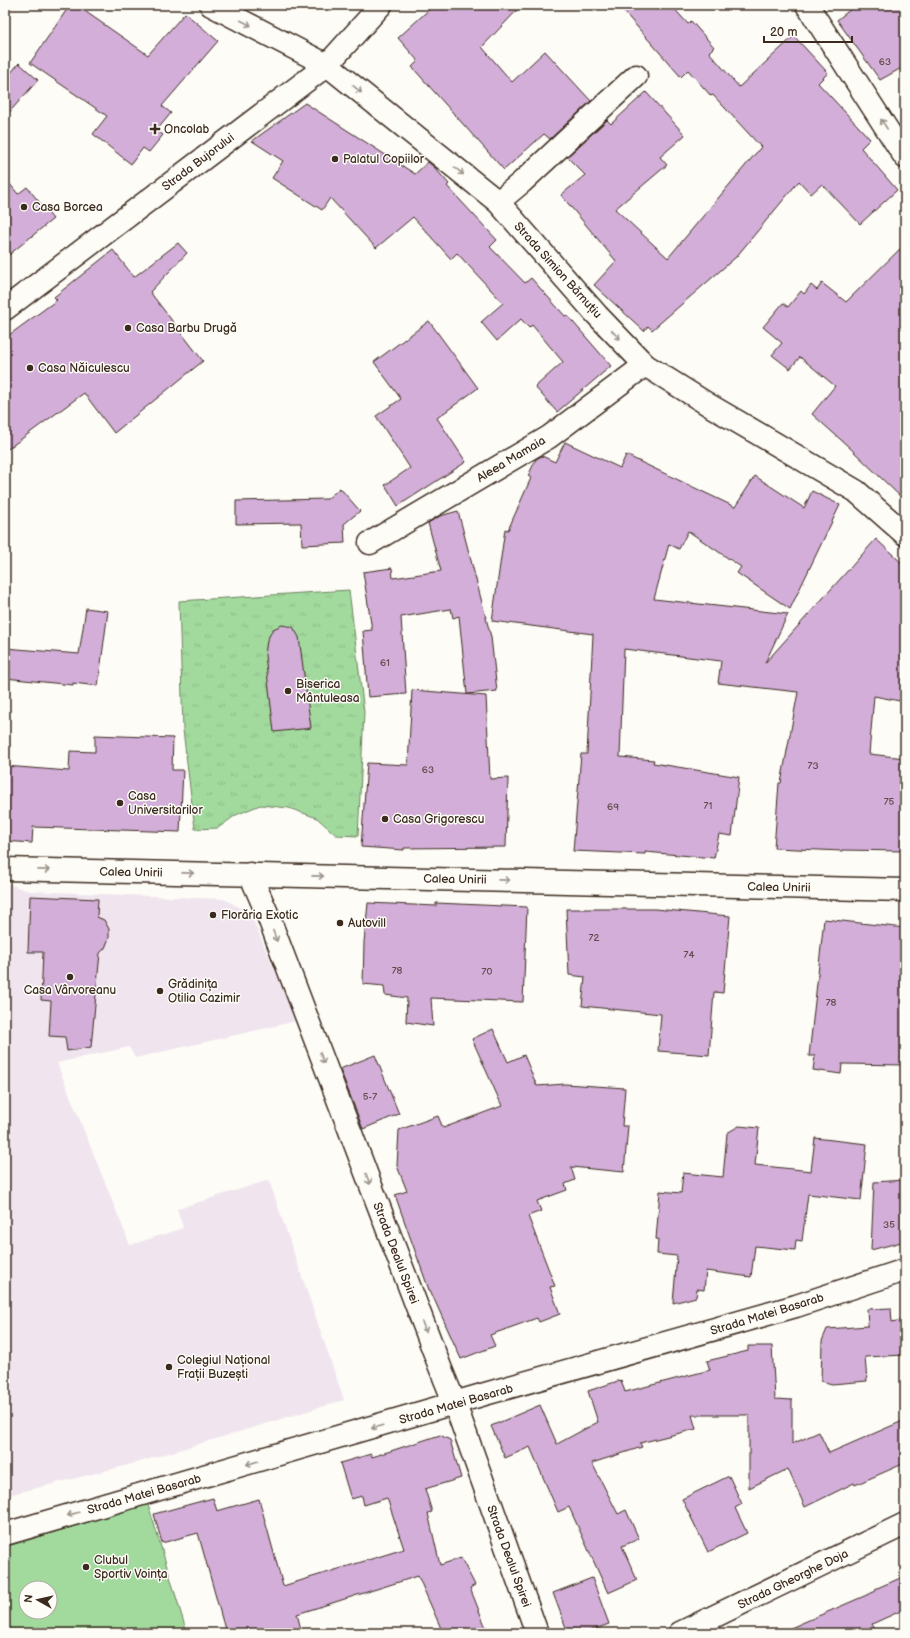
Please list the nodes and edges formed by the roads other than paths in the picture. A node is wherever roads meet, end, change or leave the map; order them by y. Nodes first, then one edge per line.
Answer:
1 (211, 5) edge
2 (381, 5) edge
3 (807, 5) edge
4 (327, 65) junction
5 (636, 76) dead end
6 (905, 157) edge
7 (498, 202) junction
8 (5, 309) edge
9 (645, 364) junction
10 (905, 534) edge
11 (370, 543) dead end
12 (5, 870) edge
13 (250, 874) junction
14 (905, 890) edge
15 (905, 1270) edge
16 (455, 1404) junction
17 (905, 1524) edge
18 (5, 1534) edge
19 (537, 1633) edge
20 (680, 1633) edge

1 -> 4 street, Strada Simion Bărnuțiu
2 - 4 street, Strada Bujorului
6 -> 3 street
4 -> 7 street, Strada Simion Bărnuțiu
4 - 8 street, Strada Bujorului
5 - 7 street
7 -> 9 street, Strada Simion Bărnuțiu
9 - 10 street, Strada Simion Bărnuțiu
9 - 11 street, Aleea Mamaia
12 -> 13 street, Calea Unirii
13 -> 14 street, Calea Unirii
13 -> 16 street, Strada Dealul Spirei
15 - 16 street, Strada Matei Basarab
16 -> 18 street, Strada Matei Basarab
16 - 19 street, Strada Dealul Spirei
17 - 20 street, Strada Gheorghe Doja

